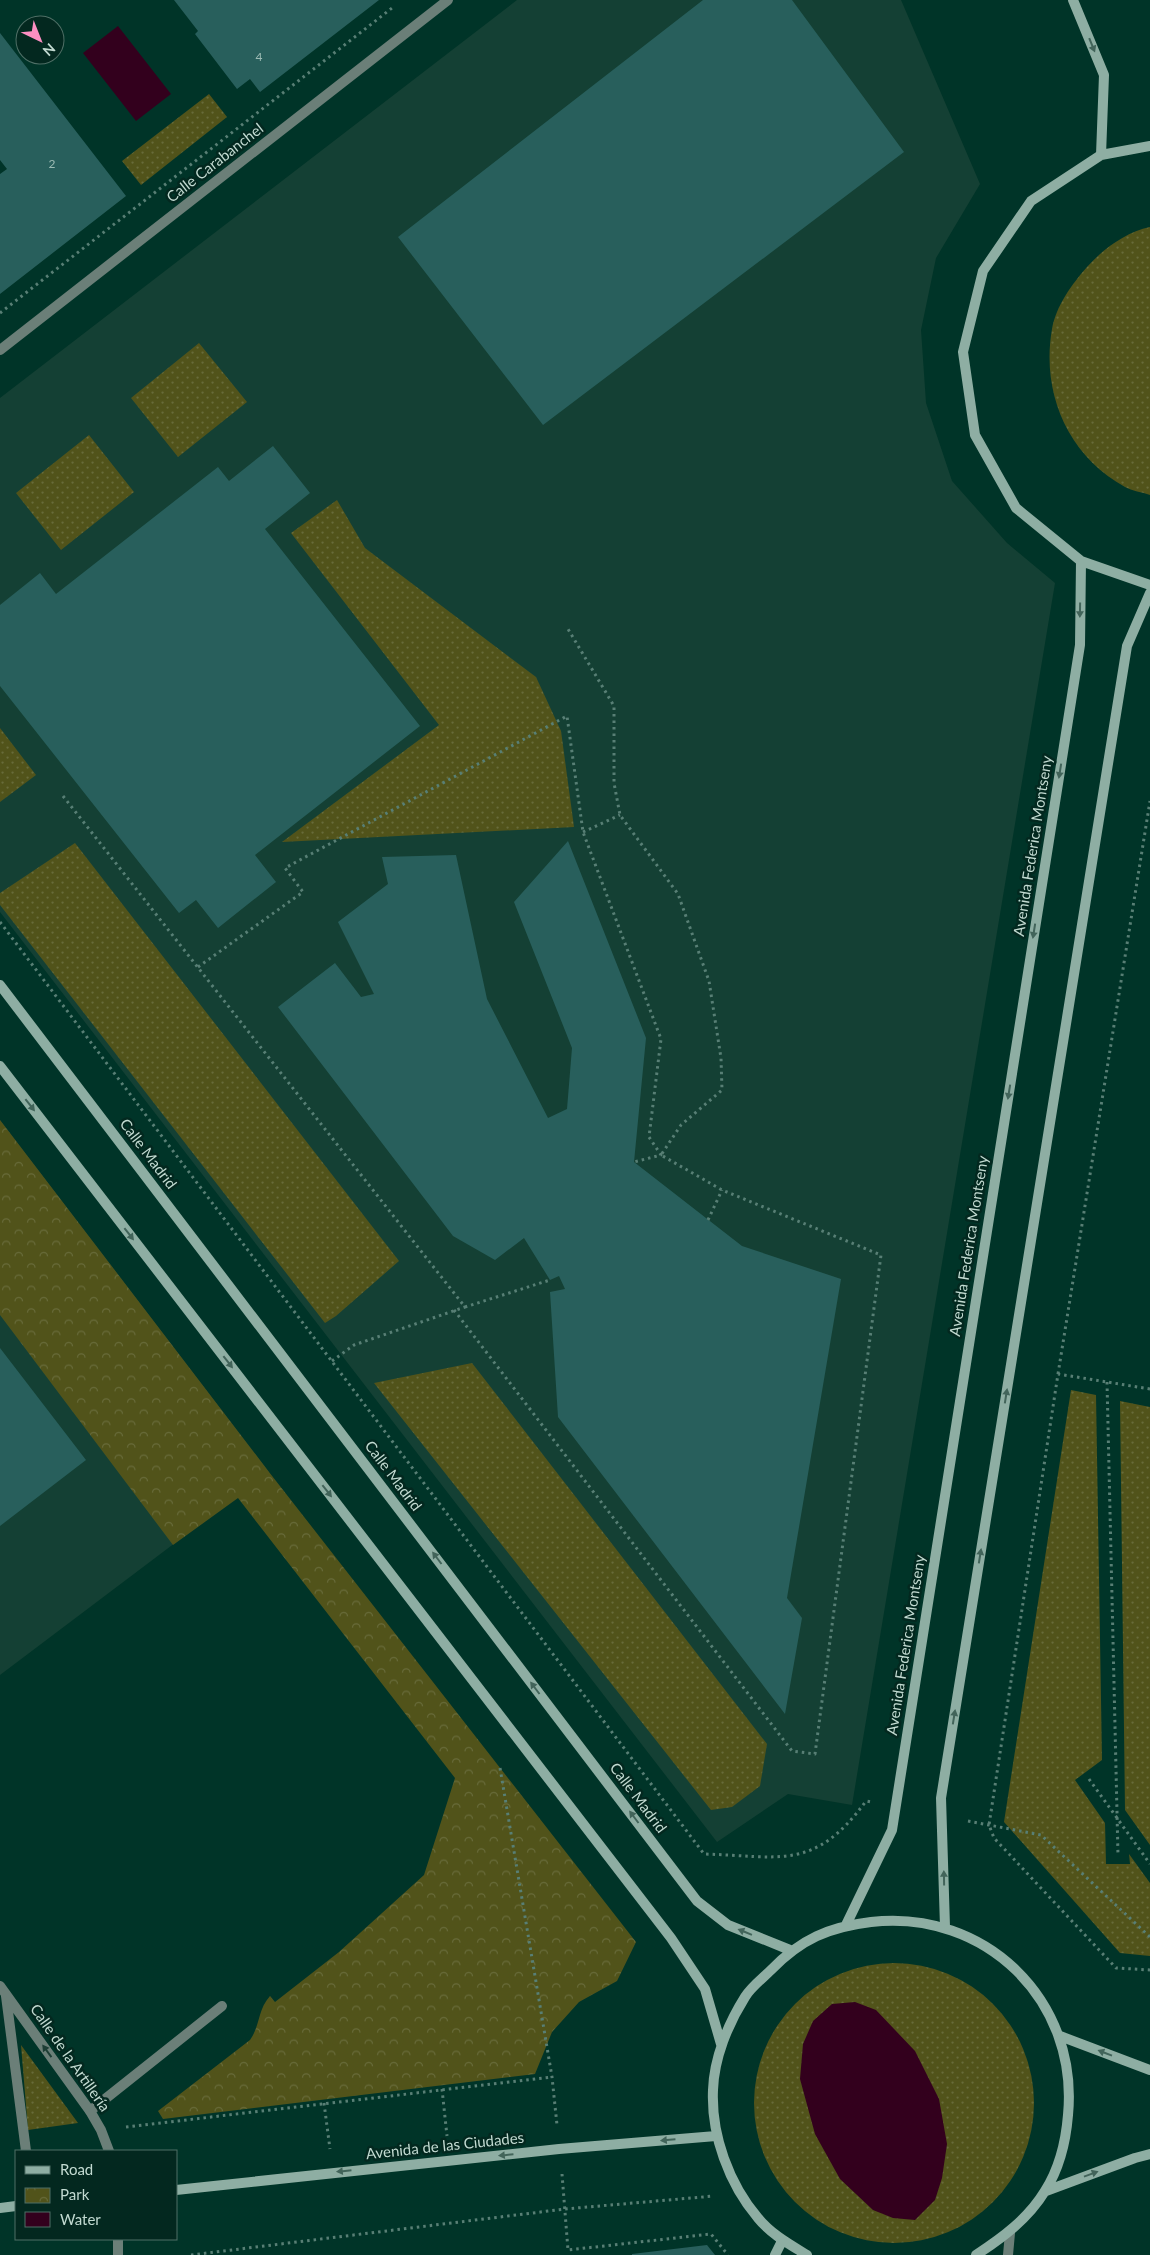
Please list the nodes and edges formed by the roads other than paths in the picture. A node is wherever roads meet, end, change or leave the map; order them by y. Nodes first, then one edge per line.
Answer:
1 (448, 0) edge
2 (1073, 0) edge
3 (1150, 146) edge
4 (1101, 155) junction
5 (0, 350) edge
6 (1081, 561) junction
7 (1150, 584) edge
8 (1150, 593) edge
9 (0, 985) edge
10 (0, 1066) edge
11 (846, 1925) junction
12 (945, 1927) junction
13 (790, 1950) junction
14 (2, 1991) edge
15 (222, 2006) dead end
16 (1060, 2036) junction
17 (721, 2044) junction
18 (1150, 2070) edge
19 (90, 2111) junction
20 (716, 2136) junction
21 (26, 2150) edge
22 (109, 2150) edge
23 (1150, 2154) edge
24 (178, 2190) edge
25 (1046, 2191) junction
26 (15, 2206) edge
27 (0, 2208) edge
28 (1010, 2233) junction
29 (118, 2240) edge
30 (782, 2240) junction
31 (118, 2255) edge
32 (775, 2255) edge
33 (807, 2255) edge
34 (976, 2255) edge
35 (1008, 2255) edge

1 - 5 street, Calle Carabanchel
2 -> 4 street
3 - 4 street
4 - 6 street
6 - 7 street
6 -> 11 street, Avenida Federica Montseny
12 -> 8 street
13 -> 9 street, Calle Madrid
10 -> 17 street
11 - 12 street
11 - 13 street
12 - 16 street
13 - 17 street
19 -> 14 street, Calle de la Artillería
14 - 21 street
15 - 19 street
18 -> 16 street
16 - 25 street
17 - 20 street
19 - 22 street, Calle de la Artillería
20 -> 24 street, Avenida de las Ciudades
20 - 30 street
25 -> 23 street
25 - 28 street
26 - 27 street
28 - 34 street
28 - 35 street
29 - 31 street
30 - 32 street
30 - 33 street

